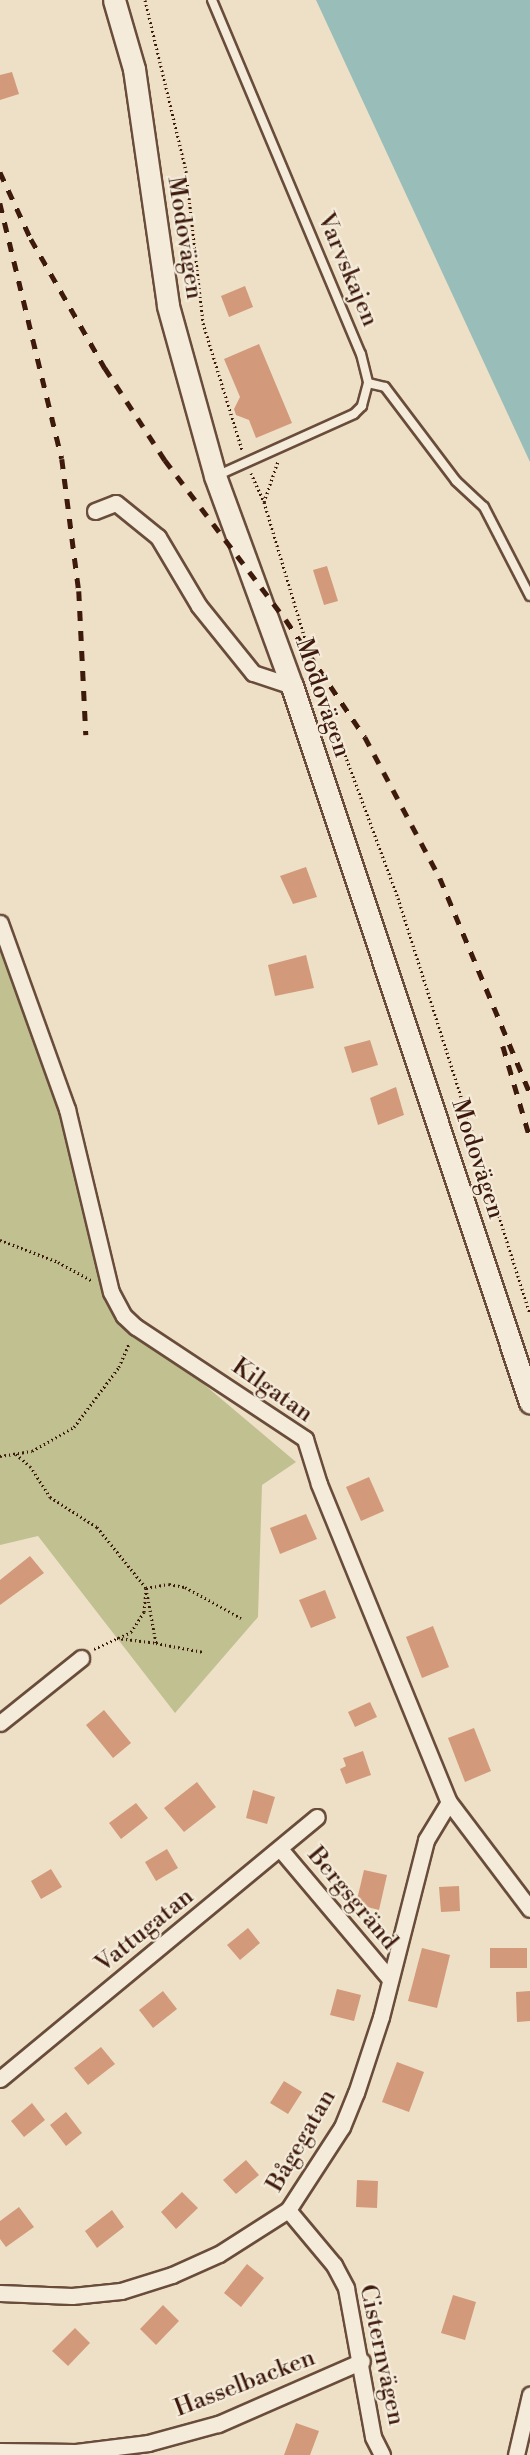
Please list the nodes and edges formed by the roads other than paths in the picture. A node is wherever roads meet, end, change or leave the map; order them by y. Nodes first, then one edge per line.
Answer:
1 (114, 0) edge
2 (212, 0) edge
3 (368, 383) junction
4 (215, 476) junction
5 (95, 511) dead end
6 (530, 596) edge
7 (292, 686) junction
8 (0, 923) edge
9 (530, 1402) edge
10 (81, 1658) road end
11 (0, 1723) edge
12 (449, 1802) junction
13 (317, 1817) dead end
14 (281, 1850) junction
15 (530, 1909) edge
16 (389, 1978) junction
17 (0, 2079) edge
18 (288, 2210) junction
19 (0, 2293) edge
20 (362, 2361) junction
21 (530, 2396) edge
22 (0, 2451) edge
23 (382, 2455) edge
24 (516, 2455) edge

1 - 4 main road, Modovägen
2 - 3 lane, Varvskajen
3 - 4 lane
3 - 6 lane
4 - 7 main road, Modovägen
5 - 7 street
7 - 9 main road, Modovägen
8 - 12 street, Kilgatan
10 - 11 street
12 - 15 street, Kilgatan
12 - 16 street, Bågegatan
13 - 14 street, Vattugatan
14 - 16 street, Bergsgränd
14 - 17 street, Vattugatan
16 - 18 street, Bågegatan
18 - 19 street, Bågegatan
18 - 20 street, Cisternvägen
20 - 22 street, Hasselbacken
20 - 23 street, Cisternvägen
21 - 24 street

